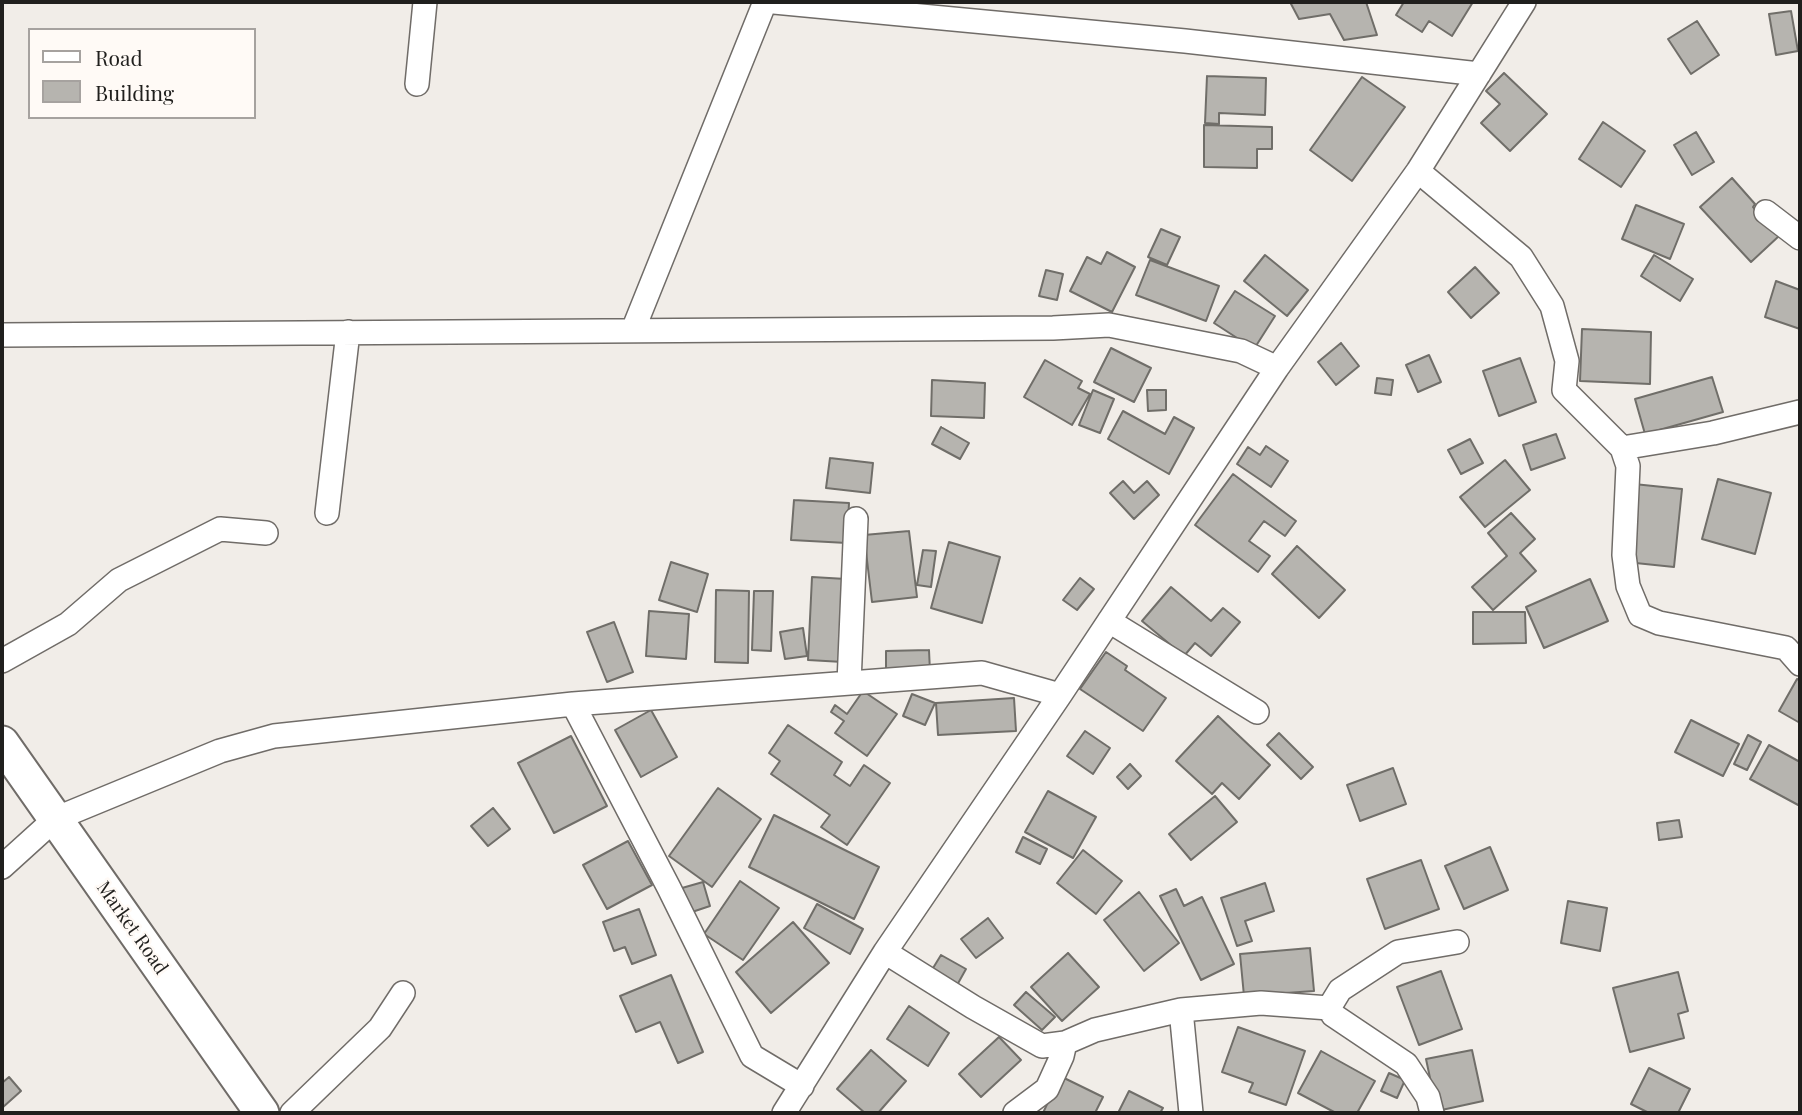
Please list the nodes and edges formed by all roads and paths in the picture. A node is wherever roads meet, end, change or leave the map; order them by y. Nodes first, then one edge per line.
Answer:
1 (425, 2) edge
2 (765, 2) edge
3 (774, 2) edge
4 (1524, 2) edge
5 (1479, 74) junction
6 (417, 83) dead end
7 (1418, 171) junction
8 (1766, 212) dead end
9 (1800, 238) edge
10 (633, 330) junction
11 (348, 332) junction
12 (2, 335) edge
13 (1277, 368) junction
14 (1800, 412) edge
15 (1622, 448) junction
16 (327, 513) dead end
17 (856, 519) dead end
18 (266, 533) dead end
19 (1109, 621) junction
20 (2, 661) edge
21 (1800, 664) edge
22 (849, 683) junction
23 (1060, 695) junction
24 (573, 704) junction
25 (1257, 712) dead end
26 (2, 743) edge
27 (55, 819) junction
28 (2, 867) edge
29 (1457, 942) dead end
30 (885, 952) junction
31 (403, 993) dead end
32 (1329, 1008) junction
33 (1181, 1010) junction
34 (1065, 1043) junction
35 (802, 1086) junction
36 (261, 1113) edge
37 (292, 1113) edge
38 (784, 1113) edge
39 (1015, 1113) edge
40 (1191, 1113) edge
41 (1432, 1113) edge

1 - 6 street
2 - 10 street
3 - 5 street
4 - 5 street
5 - 7 street
7 - 13 street
7 - 15 street
8 - 9 street
10 - 11 street
10 - 13 street
11 - 12 street
11 - 16 street
13 - 19 street
14 - 15 street
15 - 21 street
17 - 22 street
18 - 20 street
19 - 23 street
19 - 25 street
22 - 23 street
22 - 24 street
23 - 30 street
24 - 27 street
24 - 35 street
26 - 27 main road, Market Road
27 - 28 street
27 - 36 main road, Market Road
29 - 32 street
30 - 34 street
30 - 35 street
31 - 37 street
32 - 33 street
32 - 41 street
33 - 34 street
33 - 40 street
34 - 39 street
35 - 38 street

